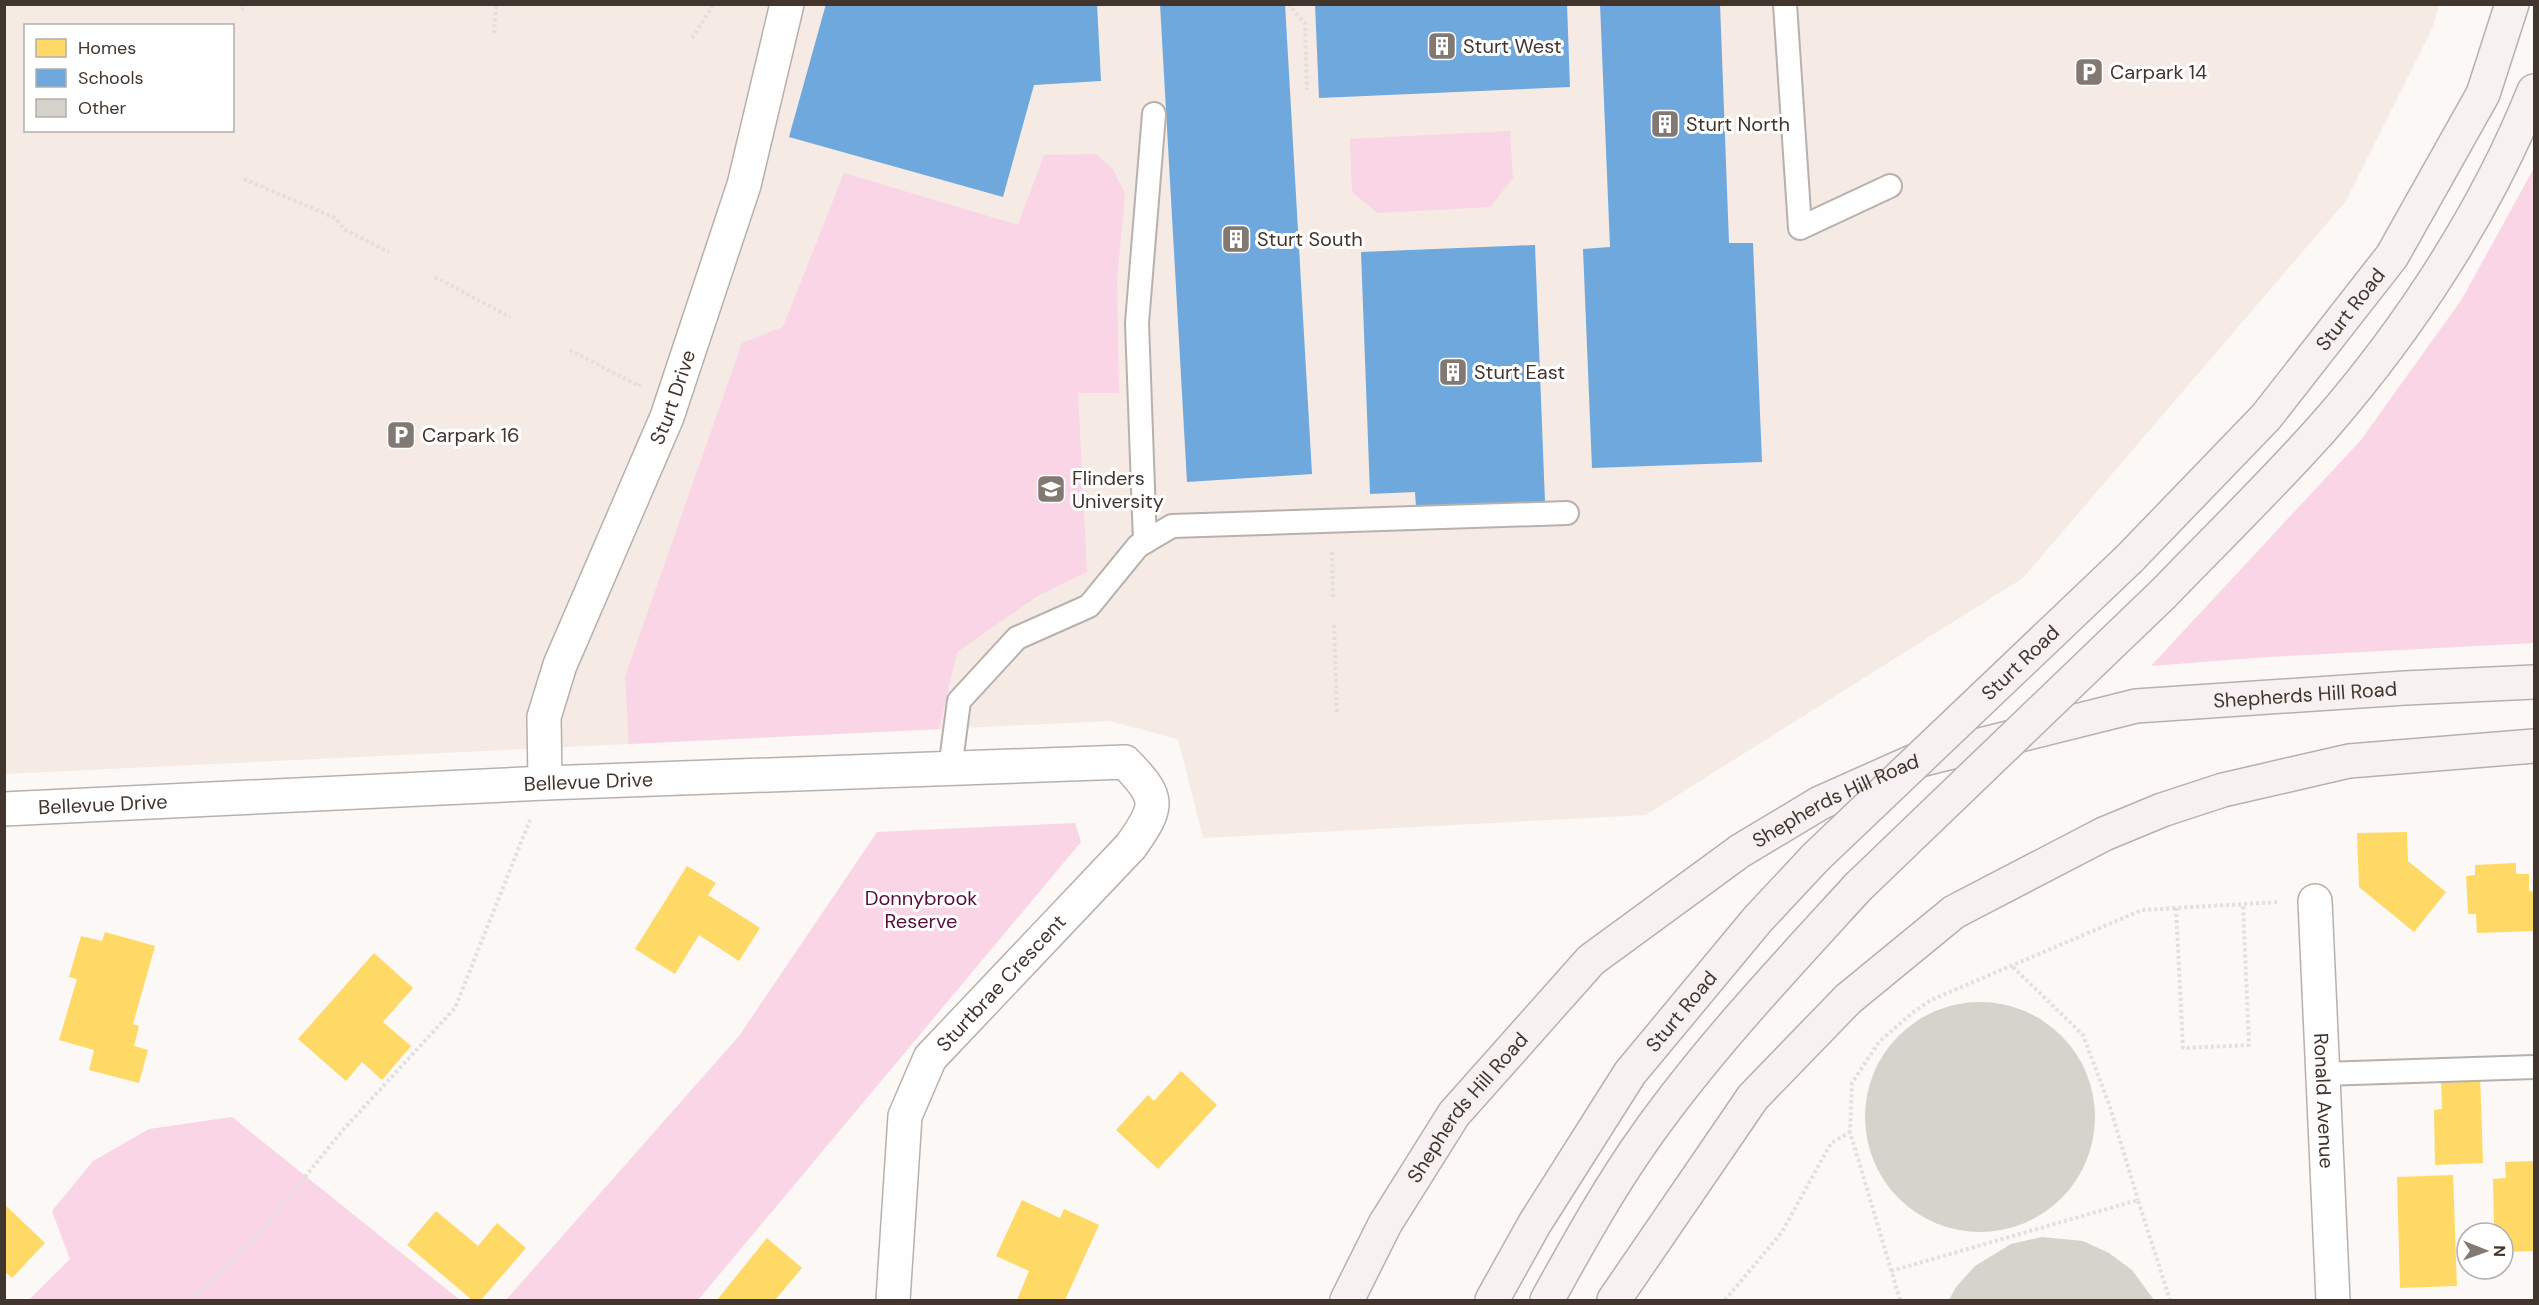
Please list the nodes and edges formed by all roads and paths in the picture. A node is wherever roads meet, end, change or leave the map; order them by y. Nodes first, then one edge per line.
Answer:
1 (246, 4) edge
2 (496, 4) edge
3 (714, 4) edge
4 (788, 4) edge
5 (1288, 4) edge
6 (1785, 4) edge
7 (2512, 4) edge
8 (242, 10) dead end
9 (494, 33) dead end
10 (692, 38) dead end
11 (1307, 90) dead end
12 (2535, 91) edge
13 (1154, 114) dead end
14 (244, 179) dead end
15 (1890, 186) dead end
16 (388, 252) dead end
17 (435, 277) dead end
18 (510, 317) dead end
19 (570, 350) dead end
20 (643, 378) dead end
21 (1567, 513) dead end
22 (1145, 542) junction
23 (1332, 544) dead end
24 (1333, 600) dead end
25 (1334, 625) dead end
26 (2535, 682) edge
27 (1337, 712) dead end
28 (2535, 746) edge
29 (950, 769) junction
30 (545, 783) junction
31 (1154, 797) joint
32 (4, 809) edge
33 (2315, 901) joint
34 (2243, 904) junction
35 (2176, 908) junction
36 (2013, 967) junction
37 (2535, 1066) edge
38 (2323, 1074) junction
39 (1850, 1132) junction
40 (2138, 1200) junction
41 (1891, 1271) junction
42 (191, 1300) edge
43 (893, 1300) edge
44 (1347, 1300) edge
45 (1492, 1300) edge
46 (1547, 1300) edge
47 (1614, 1300) edge
48 (1725, 1300) edge
49 (1900, 1300) edge
50 (2170, 1300) edge
51 (2333, 1300) edge

1 - 8 path
2 - 9 path
3 - 10 path
4 - 30 street, Sturt Drive
5 - 11 path
6 - 15 lane
7 - 45 main road, Sturt Road, bridge
12 - 46 main road, bridge
13 - 22 lane
14 - 16 path
17 - 18 path
19 - 20 path
21 - 22 lane
22 - 29 lane
23 - 24 path
25 - 27 path
26 - 44 main road, Shepherds Hill Road
28 - 47 main road
29 - 30 street, Bellevue Drive
29 - 31 street, Bellevue Drive
30 - 32 street, Bellevue Drive
30 - 42 path
31 - 43 street, Sturtbrae Crescent
33 - 34 path
33 - 38 street, Ronald Avenue
34 - 35 path
34 - 35 path
35 - 36 path
36 - 39 path
36 - 40 path
37 - 38 lane
38 - 51 street, Ronald Avenue
39 - 41 path
39 - 48 path
40 - 41 path
40 - 50 path
41 - 49 path

